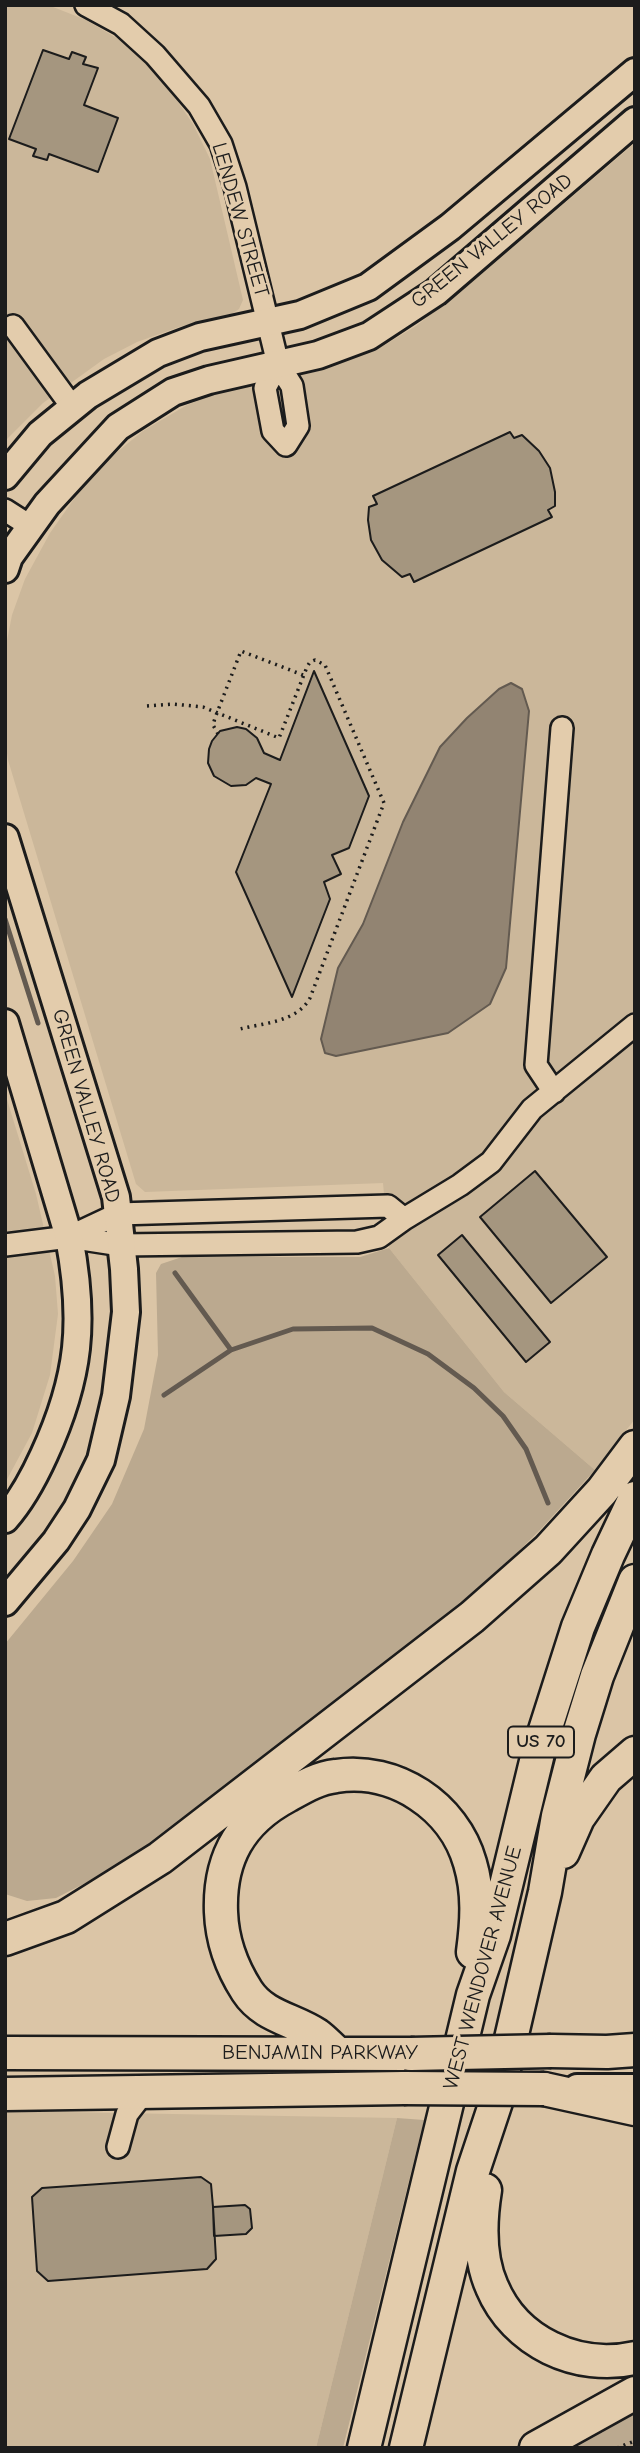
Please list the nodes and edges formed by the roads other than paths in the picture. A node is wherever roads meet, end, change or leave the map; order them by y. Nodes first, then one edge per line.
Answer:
1 (86, 5) edge
2 (635, 72) edge
3 (635, 121) edge
4 (268, 322) junction
5 (13, 326) dead end
6 (278, 364) junction
7 (73, 408) junction
8 (287, 454) dead end
9 (5, 476) edge
10 (5, 510) edge
11 (30, 526) junction
12 (5, 569) edge
13 (562, 728) dead end
14 (5, 838) edge
15 (5, 1023) edge
16 (635, 1025) edge
17 (554, 1092) junction
18 (118, 1214) junction
19 (404, 1219) junction
20 (69, 1237) junction
21 (5, 1245) edge
22 (121, 1245) junction
23 (635, 1447) edge
24 (635, 1498) edge
25 (5, 1519) edge
26 (635, 1581) edge
27 (5, 1602) edge
28 (635, 1753) edge
29 (114, 1887) junction
30 (545, 1892) junction
31 (5, 1914) edge
32 (5, 1939) edge
33 (473, 1995) junction
34 (625, 2052) edge
35 (5, 2053) edge
36 (337, 2053) junction
37 (635, 2088) edge
38 (544, 2089) junction
39 (144, 2092) junction
40 (5, 2094) edge
41 (497, 2099) junction
42 (635, 2109) edge
43 (118, 2147) dead end
44 (635, 2358) edge
45 (635, 2393) edge
46 (364, 2448) edge
47 (405, 2448) edge
48 (536, 2448) edge

1 - 4 street, LENDEW STREET
2 - 4 main road, GREEN VALLEY ROAD
3 - 6 main road, GREEN VALLEY ROAD
4 - 6 street, LENDEW STREET
4 - 7 main road, GREEN VALLEY ROAD
5 - 7 street
6 - 8 street
6 - 11 main road, GREEN VALLEY ROAD
7 - 9 main road, GREEN VALLEY ROAD
10 - 11 street
11 - 12 main road, GREEN VALLEY ROAD
13 - 17 street
14 - 18 main road, GREEN VALLEY ROAD
15 - 20 main road
16 - 17 street
17 - 19 street
18 - 19 street
18 - 20 street
18 - 22 main road, GREEN VALLEY ROAD
19 - 22 street
20 - 21 street
20 - 22 street
20 - 25 main road
22 - 27 main road, GREEN VALLEY ROAD
23 - 29 highway
24 - 33 highway, WEST WENDOVER AVENUE / US 70
26 - 30 highway, WEST WENDOVER AVENUE / US 70
28 - 30 highway
29 - 31 highway
29 - 32 highway
30 - 41 highway, WEST WENDOVER AVENUE / US 70
33 - 36 highway
33 - 46 highway, WEST WENDOVER AVENUE / US 70
34 - 36 highway, BENJAMIN PARKWAY, bridge
35 - 36 highway, BENJAMIN PARKWAY
37 - 38 main road, BENJAMIN PARKWAY
38 - 39 highway, BENJAMIN PARKWAY, bridge
38 - 42 highway
39 - 40 highway, BENJAMIN PARKWAY
39 - 43 street
41 - 44 highway
41 - 47 highway, WEST WENDOVER AVENUE / US 70
45 - 48 highway

